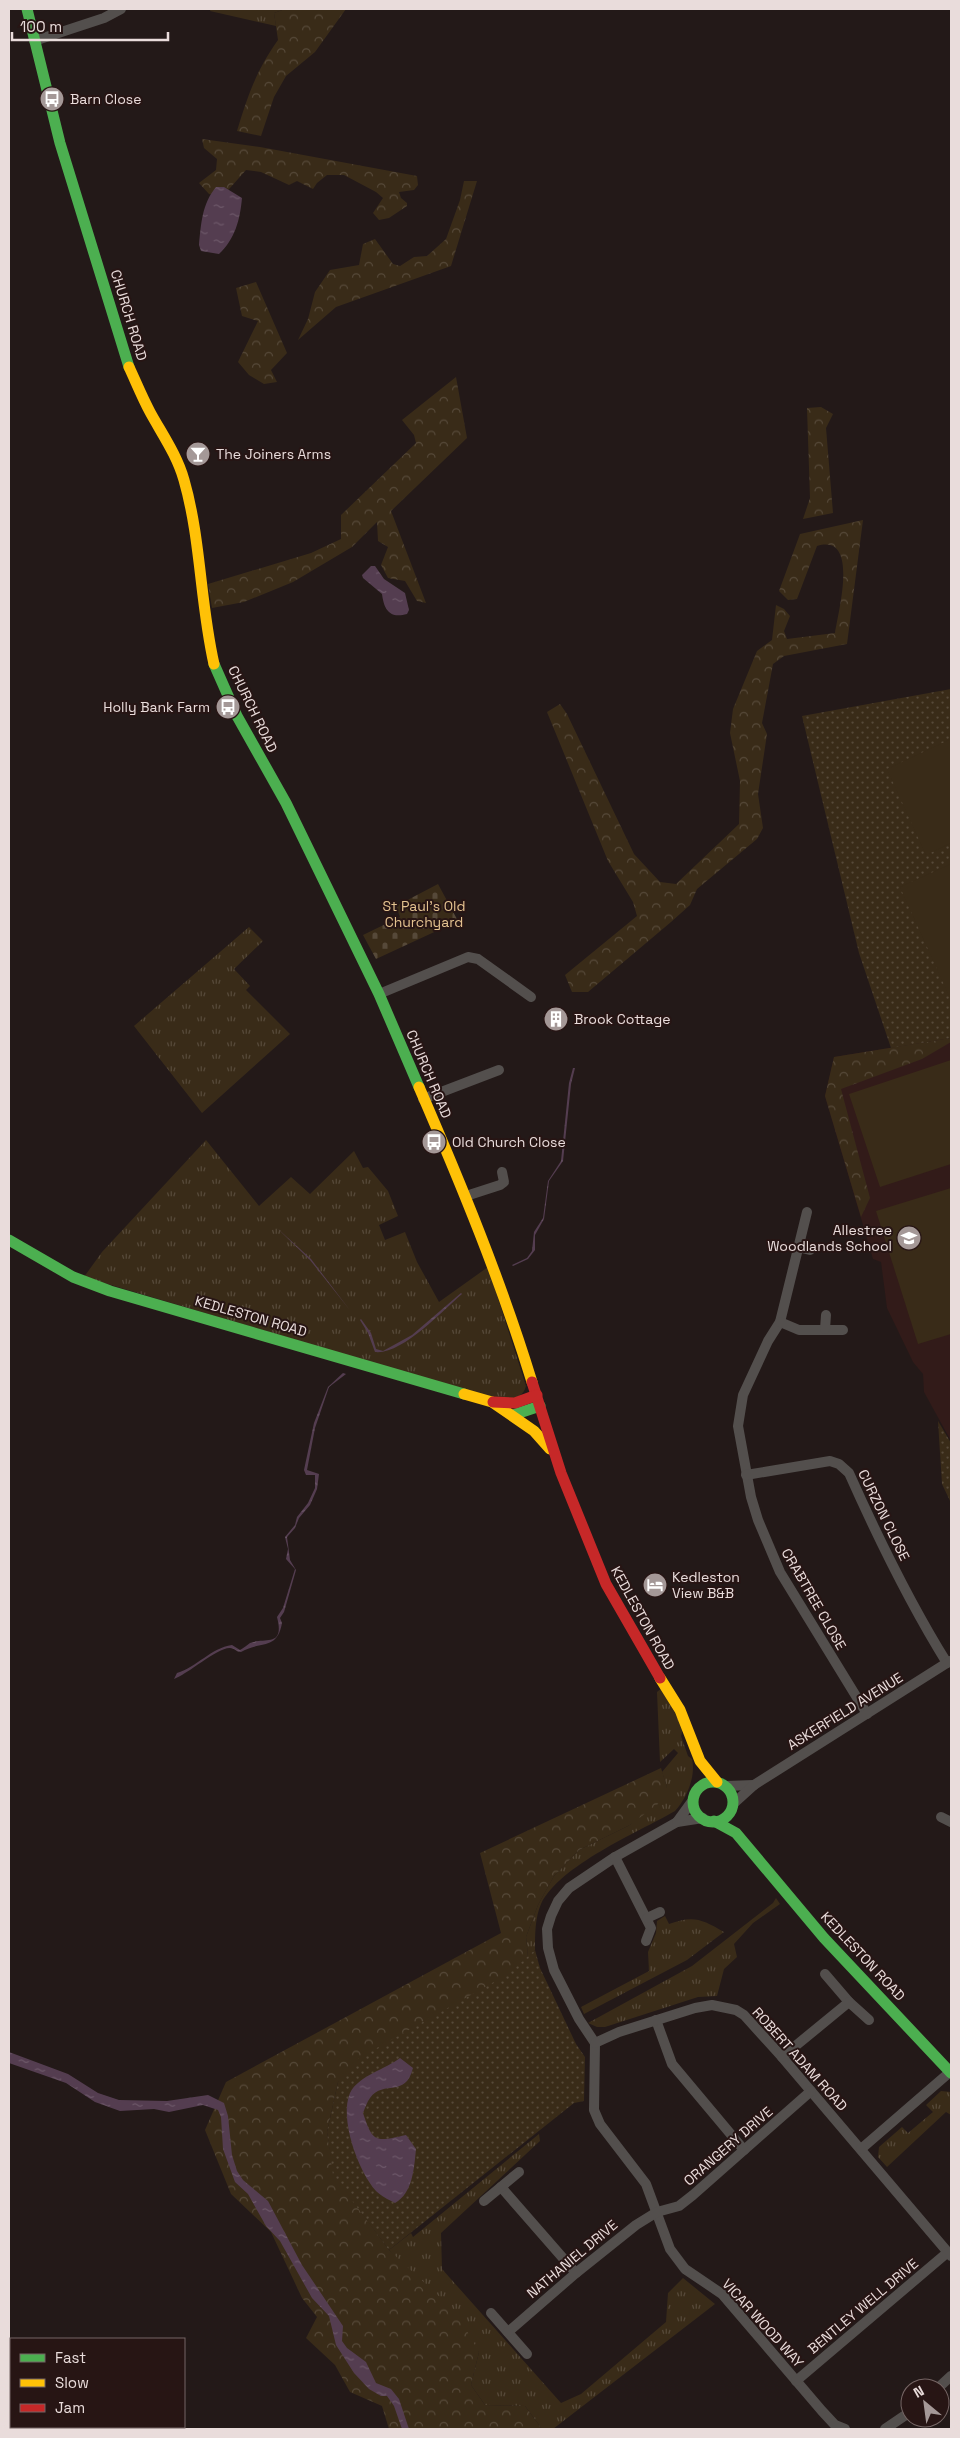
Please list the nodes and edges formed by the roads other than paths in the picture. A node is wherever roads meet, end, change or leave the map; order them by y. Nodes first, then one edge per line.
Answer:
1 (28, 9) edge
2 (121, 9) edge
3 (34, 41) junction
4 (379, 994) junction
5 (531, 998) dead end
6 (499, 1070) dead end
7 (423, 1099) junction
8 (502, 1172) dead end
9 (466, 1196) junction
10 (806, 1212) dead end
11 (9, 1240) edge
12 (798, 1247) junction
13 (810, 1250) dead end
14 (826, 1315) dead end
15 (780, 1322) junction
16 (826, 1329) junction
17 (843, 1330) dead end
18 (539, 1400) junction
19 (492, 1402) junction
20 (512, 1415) junction
21 (556, 1458) junction
22 (746, 1475) junction
23 (949, 1662) edge
24 (867, 1714) junction
25 (700, 1761) junction
26 (722, 1784) junction
27 (754, 1785) junction
28 (699, 1788) junction
29 (693, 1800) junction
30 (732, 1806) junction
31 (941, 1817) dead end
32 (702, 1818) junction
33 (714, 1821) junction
34 (677, 1822) junction
35 (951, 1822) edge
36 (736, 1833) junction
37 (615, 1857) junction
38 (660, 1912) dead end
39 (648, 1918) junction
40 (646, 1941) dead end
41 (826, 1974) dead end
42 (849, 2002) junction
43 (656, 2020) junction
44 (869, 2020) dead end
45 (595, 2043) junction
46 (782, 2057) junction
47 (951, 2072) edge
48 (811, 2091) junction
49 (861, 2149) junction
50 (744, 2150) junction
51 (519, 2172) dead end
52 (502, 2187) junction
53 (484, 2201) dead end
54 (657, 2212) junction
55 (949, 2254) edge
56 (576, 2273) junction
57 (491, 2313) dead end
58 (508, 2332) junction
59 (527, 2354) dead end
60 (796, 2381) junction
61 (900, 2419) edge
62 (844, 2429) edge
63 (887, 2429) edge

1 - 3 street, CHURCH ROAD
2 - 3 street
3 - 4 street, CHURCH ROAD
4 - 5 street
4 - 7 street, CHURCH ROAD
6 - 7 street
7 - 9 street, CHURCH ROAD
8 - 9 street
9 - 18 street, CHURCH ROAD
10 - 12 street, CRABTREE CLOSE
11 - 19 street, KEDLESTON ROAD
12 - 13 street
12 - 15 street, CRABTREE CLOSE
14 - 16 street
15 - 16 street
15 - 22 street, CRABTREE CLOSE
16 - 17 street
18 - 19 street, KEDLESTON ROAD
18 - 20 street
18 - 21 street, KEDLESTON ROAD
19 - 20 street, KEDLESTON ROAD
20 - 21 street, KEDLESTON ROAD
21 - 25 street, KEDLESTON ROAD
22 - 23 street, CURZON CLOSE
22 - 24 street, CRABTREE CLOSE
23 - 24 street, ASKERFIELD AVENUE
24 - 27 street, ASKERFIELD AVENUE
25 - 26 street, KEDLESTON ROAD
25 - 28 street, KEDLESTON ROAD
26 - 27 street
26 - 28 street
26 - 30 street
27 - 30 street, ASKERFIELD AVENUE
28 - 29 street
29 - 32 street
29 - 34 street
30 - 33 street
30 - 36 street
31 - 35 street
32 - 33 street
32 - 34 street
33 - 36 street, KEDLESTON ROAD
34 - 37 street
36 - 47 street, KEDLESTON ROAD
37 - 39 street
37 - 45 street
38 - 39 street
39 - 40 street
41 - 42 street
42 - 44 street
42 - 46 street
43 - 45 street, ROBERT ADAM ROAD
43 - 46 street, ROBERT ADAM ROAD
43 - 50 street
45 - 54 street, VICAR WOOD WAY
46 - 48 street, ROBERT ADAM ROAD
47 - 49 street
48 - 49 street, ROBERT ADAM ROAD
48 - 50 street, ORANGERY DRIVE
49 - 55 street, ROBERT ADAM ROAD
50 - 54 street, ORANGERY DRIVE
51 - 52 street
52 - 53 street
52 - 56 street
54 - 56 street, NATHANIEL DRIVE
54 - 60 street, VICAR WOOD WAY
55 - 60 street, BENTLEY WELL DRIVE
56 - 58 street, NATHANIEL DRIVE
57 - 58 street
58 - 59 street
60 - 62 street, VICAR WOOD WAY
61 - 63 street

